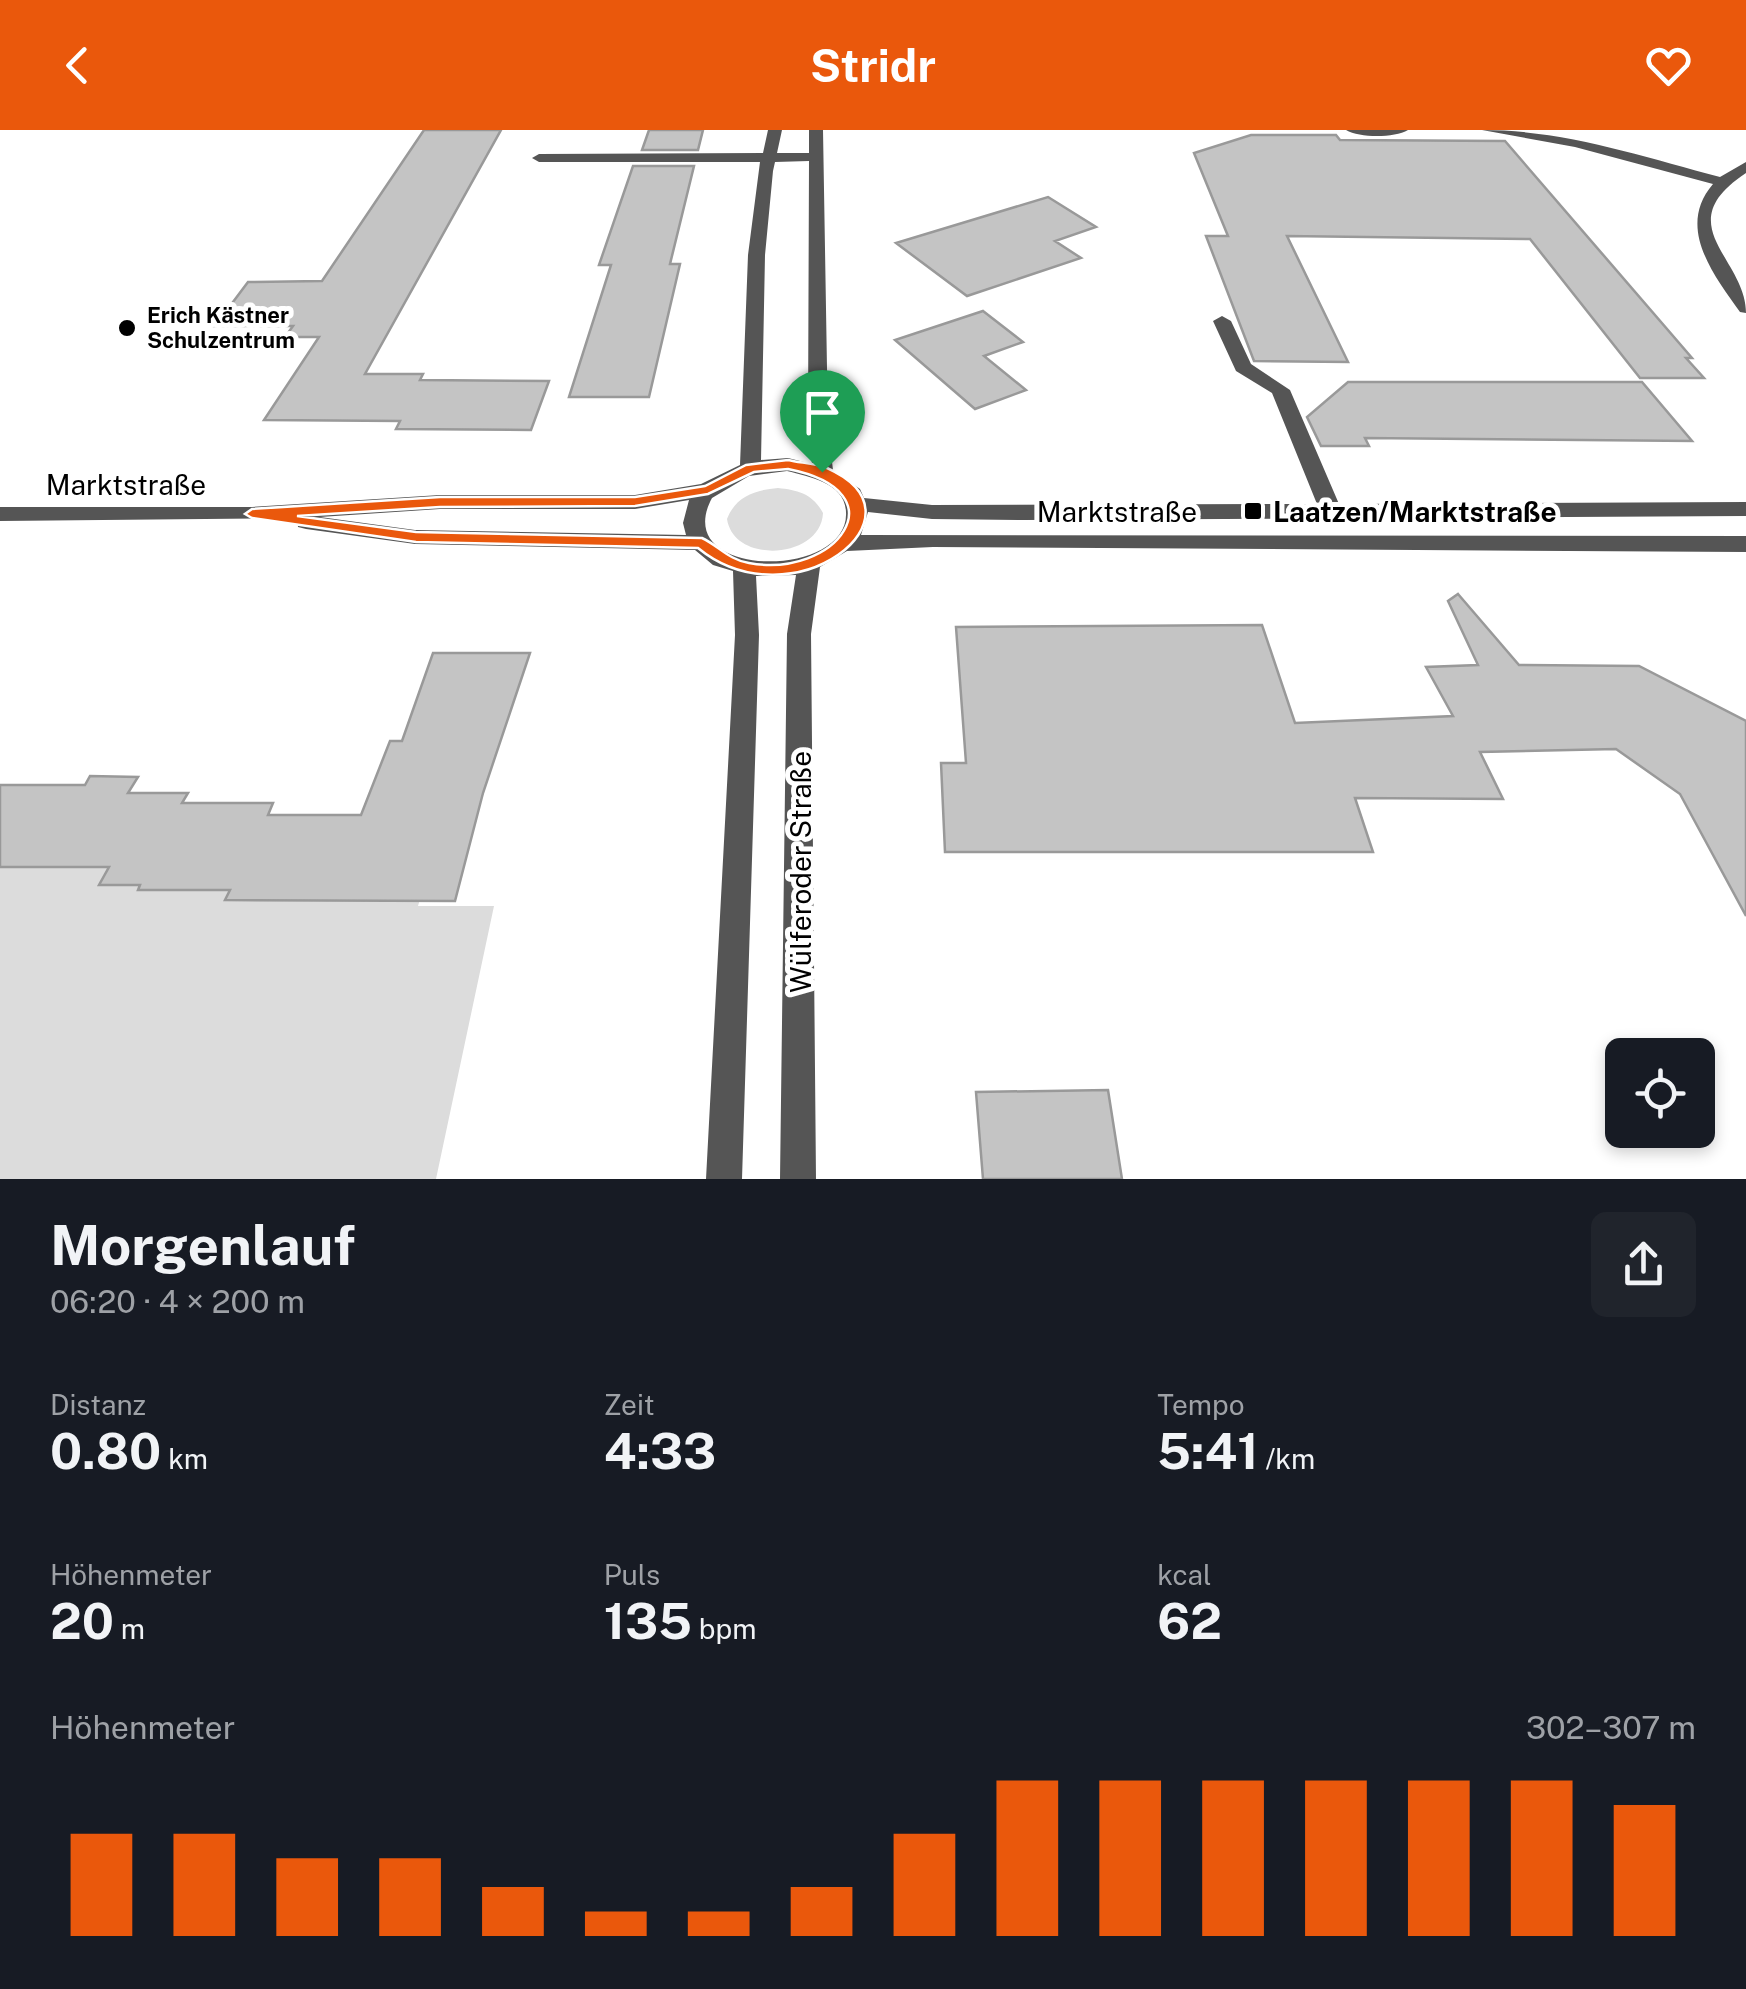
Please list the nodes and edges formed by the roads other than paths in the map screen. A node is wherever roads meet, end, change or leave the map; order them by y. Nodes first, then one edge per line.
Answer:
1 (775, 130) edge
2 (816, 130) edge
3 (1354, 130) edge
4 (1400, 130) edge
5 (1489, 130) edge
6 (768, 157) junction
7 (816, 157) junction
8 (540, 158) dead end
9 (1746, 166) edge
10 (1719, 181) junction
11 (1746, 308) edge
12 (1222, 321) dead end
13 (750, 468) junction
14 (822, 472) junction
15 (708, 490) junction
16 (858, 504) junction
17 (1746, 510) edge
18 (1331, 511) junction
19 (252, 514) junction
20 (2, 517) edge
21 (702, 543) junction
22 (847, 543) junction
23 (1746, 544) edge
24 (808, 566) junction
25 (744, 568) junction
26 (724, 1179) edge
27 (798, 1179) edge

1 - 6 street
2 - 7 street
3 - 4 street
5 - 10 street
6 - 7 street
6 - 8 street
6 - 13 street
7 - 14 street
9 - 10 street
10 - 11 street
12 - 18 street
13 - 14 street
13 - 15 street
14 - 16 street
15 - 19 street, Marktstraße
15 - 21 street
16 - 18 street, Marktstraße
16 - 22 street
17 - 18 street, Marktstraße
19 - 20 street, Marktstraße
19 - 21 street, Marktstraße
21 - 25 street
22 - 23 street, Marktstraße
22 - 24 street
24 - 25 street
24 - 27 street, Wülferoder Straße
25 - 26 street, Wülferoder Straße

